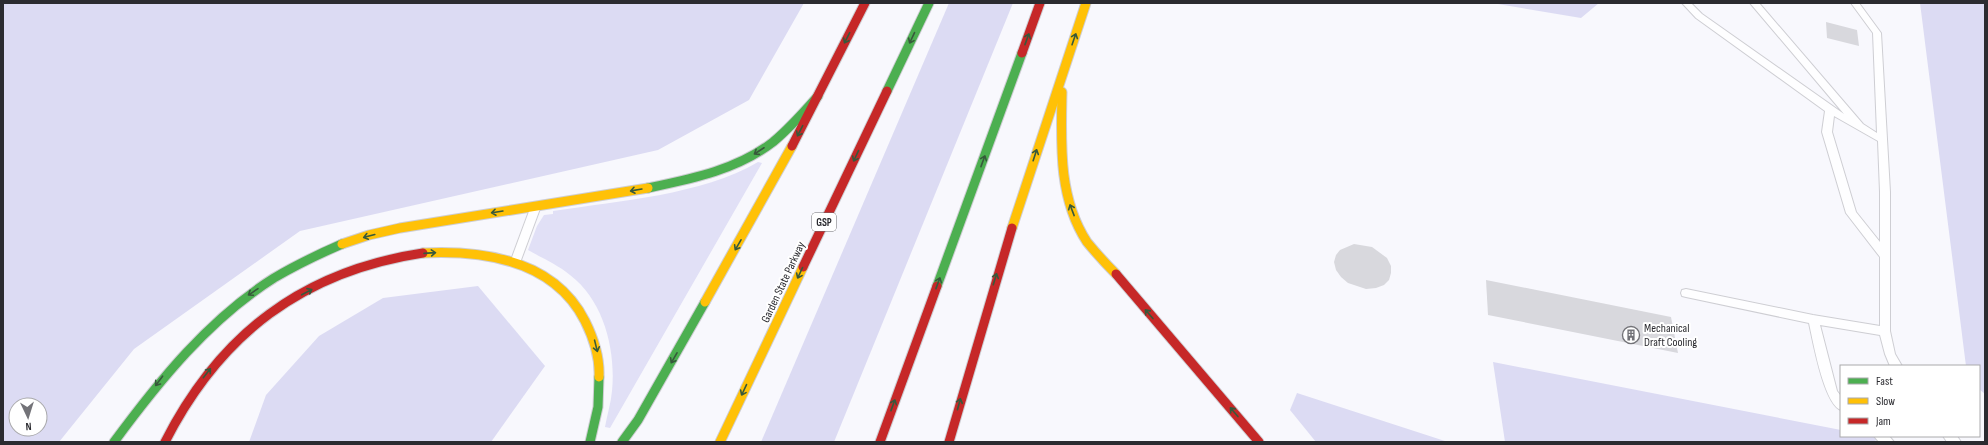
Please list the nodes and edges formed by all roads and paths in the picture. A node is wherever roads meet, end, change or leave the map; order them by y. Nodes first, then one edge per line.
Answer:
1 (865, 3) edge
2 (929, 3) edge
3 (1040, 3) edge
4 (1086, 3) edge
5 (1686, 3) edge
6 (1754, 3) edge
7 (1855, 3) edge
8 (1061, 74) junction
9 (818, 96) junction
10 (1830, 110) junction
11 (1861, 128) junction
12 (1883, 140) junction
13 (536, 206) junction
14 (1885, 256) junction
15 (516, 260) junction
16 (1686, 293) dead end
17 (1813, 319) junction
18 (1885, 331) junction
19 (1896, 365) edge
20 (1840, 404) edge
21 (114, 442) edge
22 (165, 442) edge
23 (590, 442) edge
24 (622, 442) edge
25 (720, 442) edge
26 (880, 442) edge
27 (949, 442) edge
28 (1259, 442) edge

1 -> 9 highway
2 -> 25 highway, Garden State Parkway / GSP
26 -> 3 highway
8 -> 4 highway
5 - 10 lane
6 - 11 lane
7 - 12 lane
27 -> 8 highway
28 -> 8 highway
9 -> 13 highway
9 -> 24 highway
10 - 11 lane
10 - 14 lane
11 - 12 lane
12 - 14 lane
13 - 15 lane
13 -> 21 highway
14 - 18 lane
22 -> 15 highway
15 -> 23 highway
16 - 17 lane
17 - 18 lane
17 - 20 lane
18 - 19 lane

